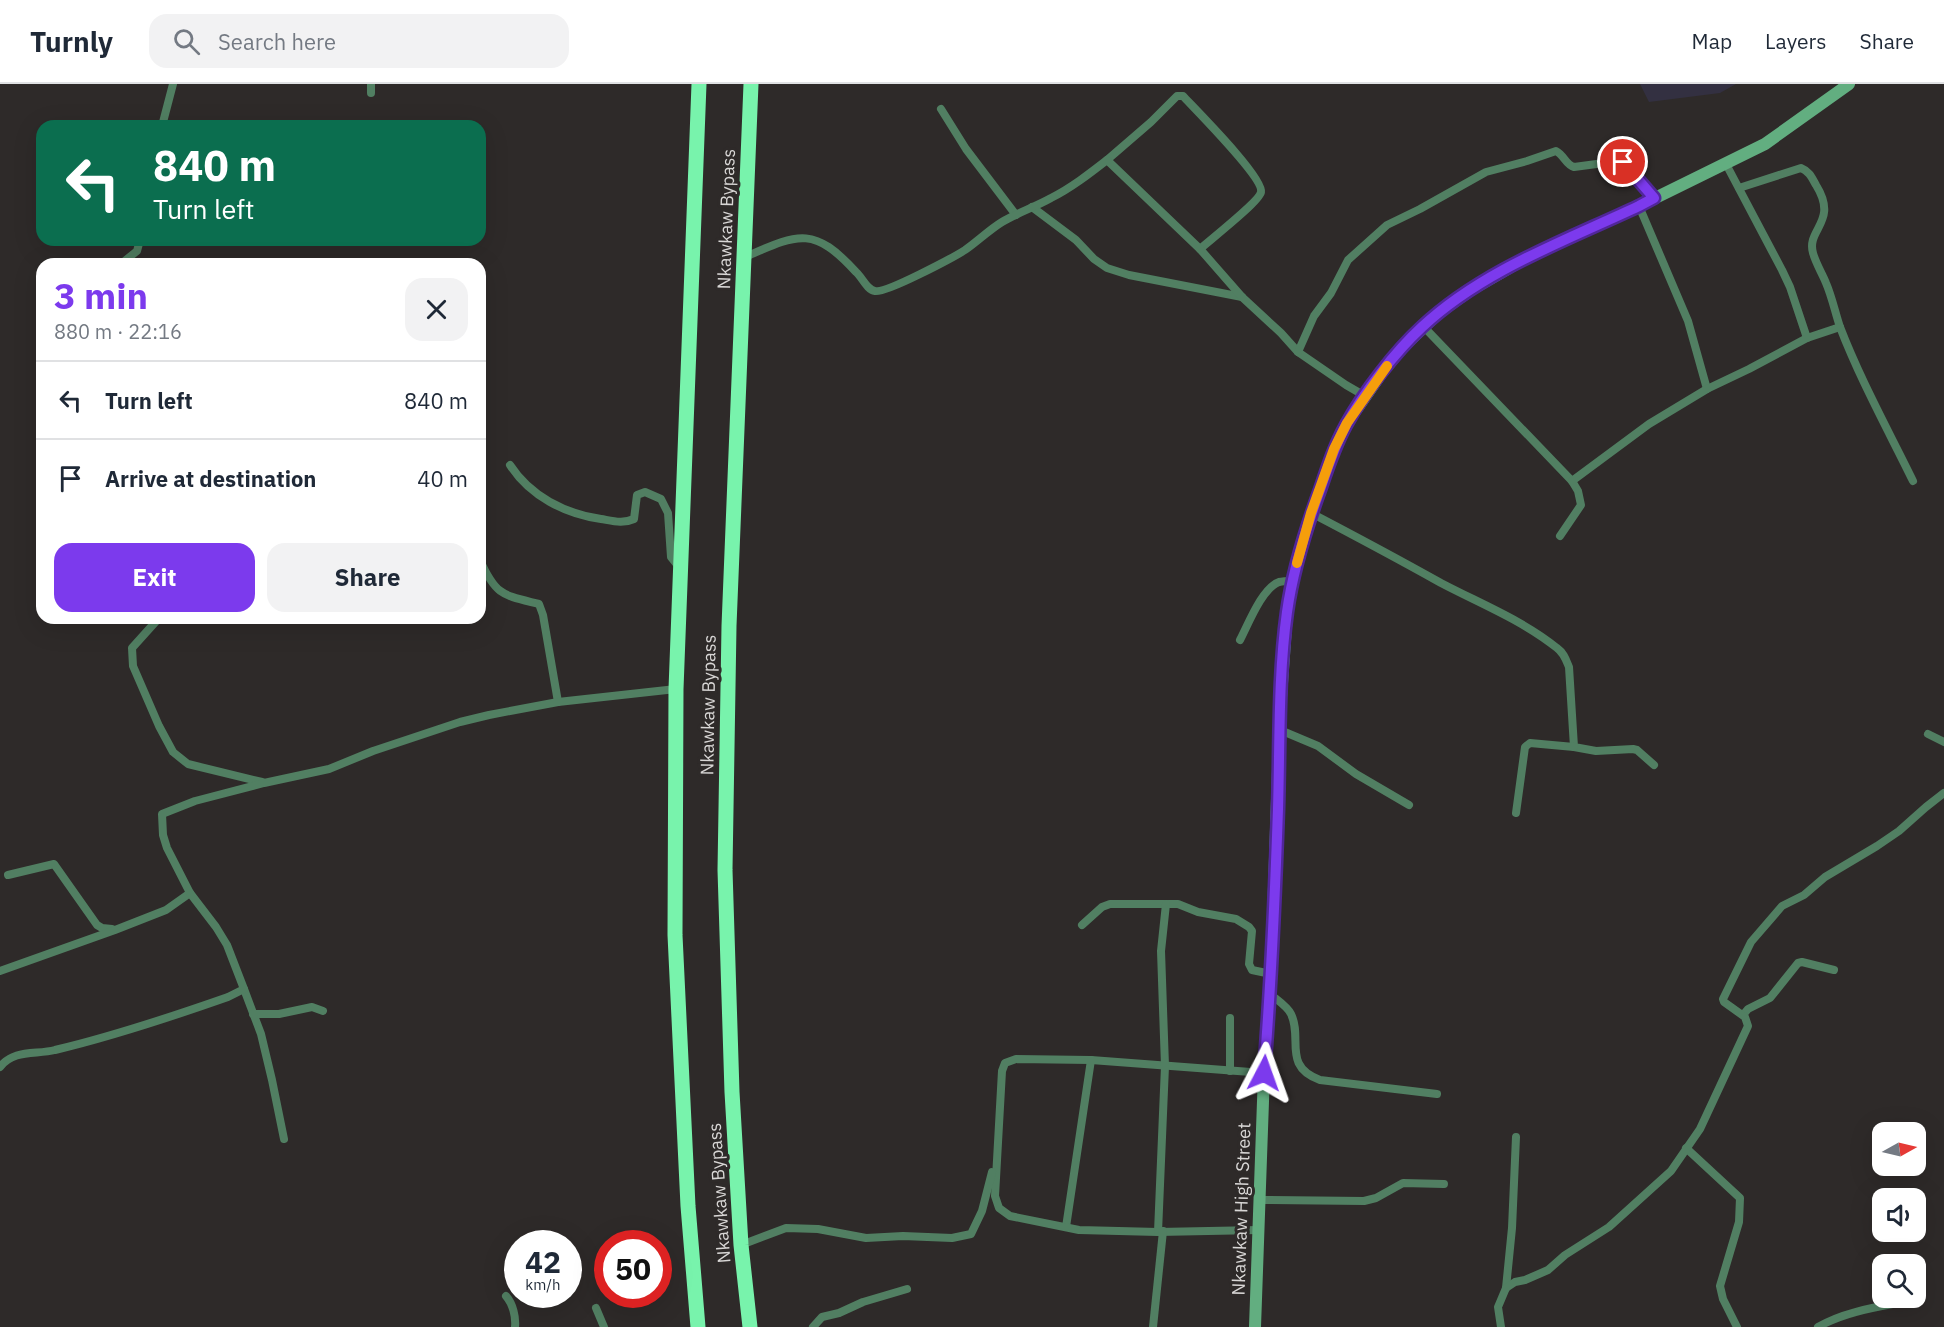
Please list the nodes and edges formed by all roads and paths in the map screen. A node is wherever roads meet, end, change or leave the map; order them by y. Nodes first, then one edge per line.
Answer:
1 (173, 84) edge
2 (699, 84) edge
3 (751, 84) edge
4 (1849, 84) edge
5 (941, 109) dead end
6 (164, 120) edge
7 (1107, 160) junction
8 (1726, 165) junction
9 (1739, 188) junction
10 (1654, 198) junction
11 (1639, 206) junction
12 (1032, 207) junction
13 (1016, 215) junction
14 (138, 246) edge
15 (1200, 249) junction
16 (745, 257) junction
17 (128, 258) edge
18 (1242, 297) junction
19 (1423, 326) junction
20 (1840, 327) junction
21 (1807, 338) junction
22 (1298, 352) junction
23 (1707, 389) junction
24 (1365, 396) junction
25 (510, 465) dead end
26 (1572, 481) junction
27 (1913, 481) dead end
28 (1311, 513) junction
29 (1560, 536) dead end
30 (681, 569) junction
31 (486, 573) edge
32 (1293, 581) junction
33 (154, 624) edge
34 (1240, 640) dead end
35 (676, 689) junction
36 (558, 702) junction
37 (1280, 730) junction
38 (1928, 734) dead end
39 (1944, 742) edge
40 (1574, 747) junction
41 (1654, 765) dead end
42 (264, 783) junction
43 (1944, 793) edge
44 (1409, 805) dead end
45 (1516, 813) dead end
46 (8, 875) dead end
47 (190, 893) junction
48 (1166, 904) junction
49 (1082, 925) dead end
50 (115, 930) junction
51 (1834, 970) dead end
52 (0, 971) edge
53 (1271, 974) junction
54 (244, 989) junction
55 (1270, 994) junction
56 (323, 1011) dead end
57 (252, 1014) junction
58 (1743, 1015) junction
59 (1230, 1018) dead end
60 (1091, 1060) junction
61 (2, 1063) edge
62 (1165, 1066) junction
63 (1230, 1071) junction
64 (1264, 1073) junction
65 (1437, 1094) dead end
66 (1516, 1137) dead end
67 (284, 1139) dead end
68 (1686, 1148) junction
69 (996, 1156) junction
70 (1444, 1184) dead end
71 (1261, 1200) junction
72 (1066, 1227) junction
73 (1259, 1230) junction
74 (1161, 1231) junction
75 (741, 1245) junction
76 (1506, 1288) junction
77 (907, 1289) dead end
78 (512, 1308) edge
79 (596, 1308) dead end
80 (1872, 1308) edge
81 (515, 1327) edge
82 (604, 1327) edge
83 (698, 1327) edge
84 (750, 1327) edge
85 (813, 1327) edge
86 (1153, 1327) edge
87 (1255, 1327) edge
88 (1501, 1327) edge
89 (1737, 1327) edge
90 (1818, 1327) edge

1 - 6 street
2 - 30 highway, Nkawkaw Bypass
3 - 16 highway, Nkawkaw Bypass
4 - 8 main road, Nkawkaw High Street
5 - 13 street
7 - 12 street
7 - 15 street
7 - 15 street
8 - 9 street
8 - 10 main road, Nkawkaw High Street
9 - 20 street
9 - 21 street
10 - 11 main road, Nkawkaw High Street
10 - 22 street
11 - 19 main road, Nkawkaw High Street
11 - 23 street
12 - 13 street
12 - 18 street
13 - 16 street
14 - 17 street
15 - 18 street
16 - 75 highway, Nkawkaw Bypass
18 - 22 street
19 - 24 main road, Nkawkaw High Street
19 - 26 street
20 - 21 street
20 - 27 street
21 - 23 street
22 - 24 street
23 - 26 street
24 - 28 main road, Nkawkaw High Street
25 - 30 street
26 - 29 street
28 - 32 main road, Nkawkaw High Street
28 - 40 street
30 - 35 highway, Nkawkaw Bypass
31 - 36 street
32 - 34 street
32 - 37 main road, Nkawkaw High Street
33 - 42 street
35 - 36 street
35 - 83 highway, Nkawkaw Bypass
36 - 42 street
37 - 44 street
37 - 53 main road, Nkawkaw High Street
38 - 39 street
40 - 41 street
40 - 45 street
42 - 47 street
43 - 58 street
46 - 50 street
47 - 50 street
47 - 54 street
48 - 49 street
48 - 53 street
48 - 62 street
50 - 52 street
51 - 58 street
53 - 55 main road, Nkawkaw High Street
54 - 57 street
54 - 61 street
55 - 64 main road, Nkawkaw High Street
55 - 65 street
56 - 57 street
57 - 67 street
58 - 68 street
59 - 63 street
60 - 62 street
60 - 69 street
60 - 72 street
62 - 63 street
62 - 74 street
63 - 64 street
64 - 71 main road, Nkawkaw High Street
66 - 76 street
68 - 76 street
68 - 89 street
69 - 72 street
69 - 75 street
70 - 71 street
71 - 73 main road, Nkawkaw High Street
72 - 74 street
73 - 74 street
73 - 87 main road, Nkawkaw High Street
74 - 86 street
75 - 84 highway, Nkawkaw Bypass
76 - 88 street
77 - 85 street
78 - 81 street
79 - 82 street
80 - 90 street

